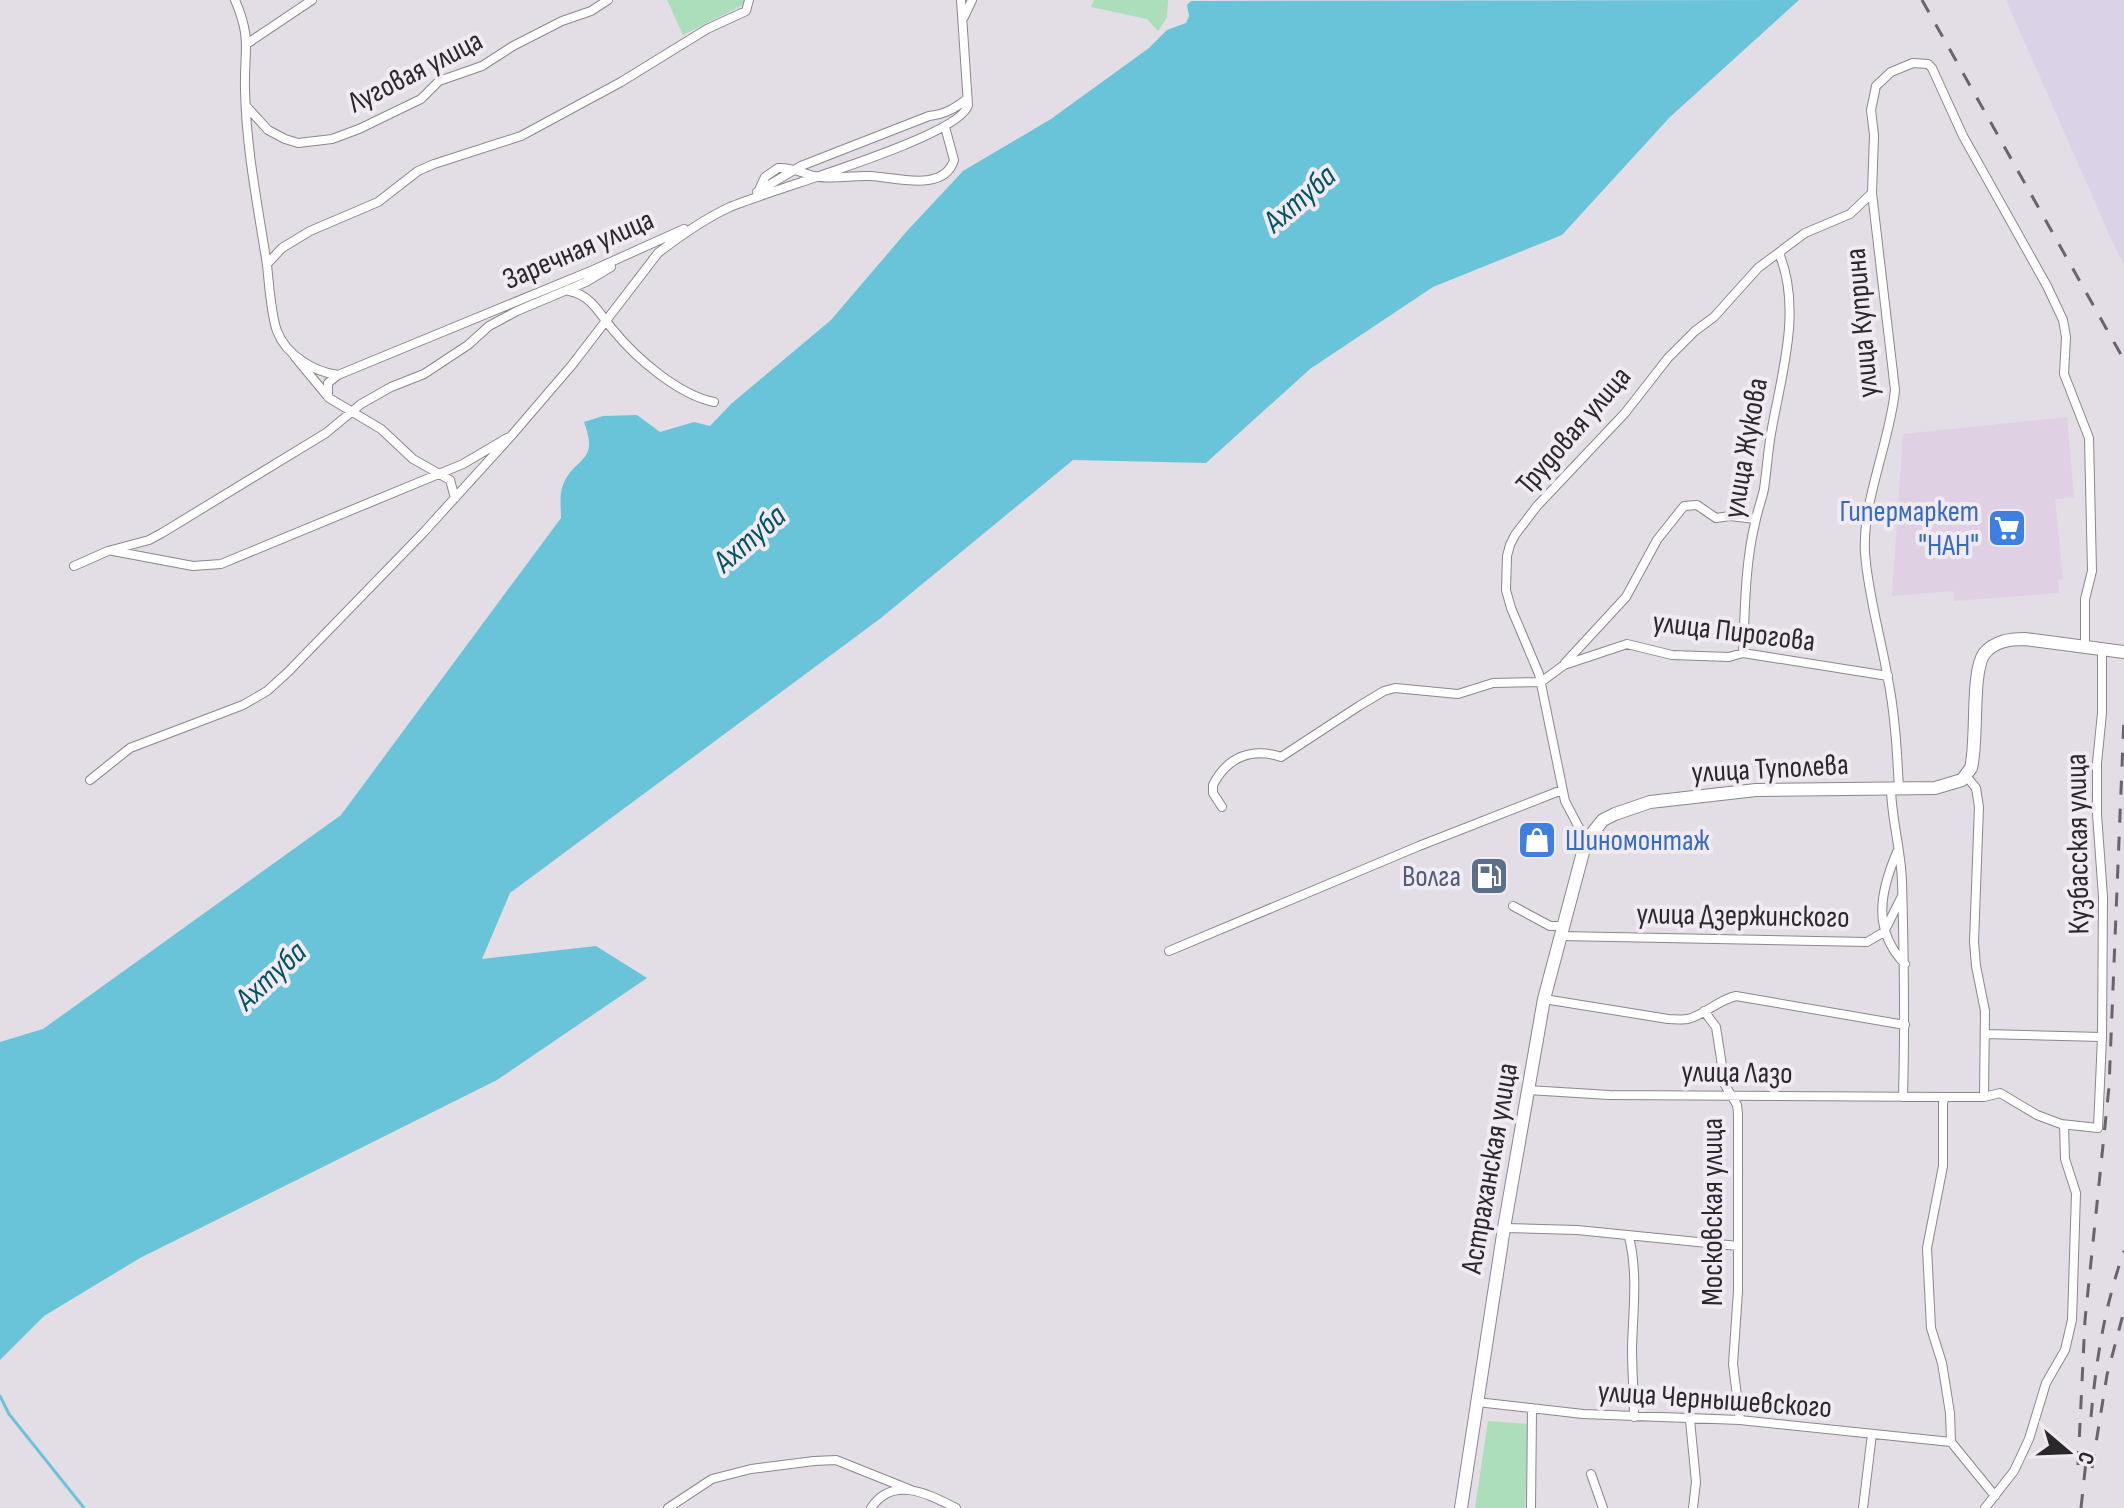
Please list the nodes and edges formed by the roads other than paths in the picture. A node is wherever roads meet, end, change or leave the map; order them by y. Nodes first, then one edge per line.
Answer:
1 (235, 0) edge
2 (312, 0) edge
3 (608, 0) edge
4 (749, 0) edge
5 (961, 0) edge
6 (972, 0) edge
7 (964, 17) junction
8 (248, 43) junction
9 (967, 99) junction
10 (247, 107) junction
11 (945, 127) junction
12 (795, 170) junction
13 (815, 176) junction
14 (1872, 193) junction
15 (758, 194) junction
16 (728, 209) junction
17 (642, 248) junction
18 (1779, 253) junction
19 (267, 264) junction
20 (567, 290) junction
21 (606, 321) junction
22 (293, 352) junction
23 (338, 375) junction
24 (329, 398) junction
25 (714, 402) dead end
26 (351, 412) junction
27 (512, 435) junction
28 (439, 473) junction
29 (455, 498) junction
30 (1755, 519) junction
31 (108, 551) junction
32 (74, 566) dead end
33 (2085, 648) junction
34 (2102, 650) junction
35 (2124, 652) edge
36 (1743, 653) junction
37 (1564, 665) junction
38 (1888, 676) junction
39 (1541, 682) junction
40 (1966, 776) junction
41 (90, 780) dead end
42 (1562, 790) junction
43 (1895, 790) junction
44 (1222, 807) dead end
45 (1586, 841) junction
46 (1898, 852) junction
47 (1902, 896) junction
48 (1513, 906) dead end
49 (1560, 931) junction
50 (1884, 932) junction
51 (1169, 951) dead end
52 (1905, 964) junction
53 (1544, 999) junction
54 (1704, 1011) junction
55 (1905, 1025) junction
56 (1985, 1034) junction
57 (2102, 1037) junction
58 (1528, 1090) junction
59 (1730, 1095) junction
60 (1903, 1097) junction
61 (1945, 1097) junction
62 (1984, 1097) junction
63 (2064, 1125) junction
64 (1504, 1228) junction
65 (1629, 1237) junction
66 (1738, 1246) junction
67 (1477, 1402) junction
68 (1532, 1409) junction
69 (1634, 1417) junction
70 (1690, 1420) junction
71 (1740, 1420) junction
72 (1872, 1434) junction
73 (1951, 1442) junction
74 (1591, 1474) dead end
75 (911, 1490) junction
76 (1995, 1496) junction
77 (668, 1508) edge
78 (871, 1508) edge
79 (956, 1508) edge
80 (1461, 1508) edge
81 (1531, 1508) edge
82 (1603, 1508) edge
83 (1693, 1508) edge
84 (1863, 1508) edge
85 (1985, 1508) edge

1 - 8 street
2 - 8 street
3 - 10 street, Луговая улица
4 - 19 street
5 - 7 street
6 - 7 street
7 - 9 street
8 - 10 street
9 - 11 street
9 - 12 street, Заречная улица
10 - 19 street
11 - 13 street
11 - 13 street
12 - 13 street
12 - 15 street, Заречная улица
13 - 15 street
14 - 18 street, Трудовая улица
14 - 33 street, улица Куприна
14 - 38 street, улица Куприна
15 - 16 street, Заречная улица
16 - 17 street, Заречная улица
16 - 21 street
17 - 20 street
17 - 23 street, Заречная улица
18 - 30 street, улица Жукова
18 - 39 street, Трудовая улица
19 - 22 street
20 - 21 street
20 - 26 street
21 - 25 street
21 - 27 street
22 - 23 street
22 - 24 street
23 - 24 street
24 - 26 street
26 - 28 street
26 - 31 street
27 - 28 street
27 - 29 street
28 - 29 street
28 - 31 street
29 - 41 street
30 - 36 street, улица Жукова
30 - 37 street
31 - 32 street
33 - 34 main road
33 - 40 main road
34 - 35 main road
34 - 57 street, Кузбасская улица
36 - 37 street, улица Пирогова
36 - 38 street, улица Пирогова
37 - 39 street, улица Пирогова
38 - 43 street, улица Куприна
39 - 42 street, Трудовая улица
39 - 44 street
40 - 43 main road, улица Туполева
40 - 56 street
42 - 45 street, Трудовая улица
42 - 51 street
43 - 45 main road, улица Туполева
43 - 46 street, улица Куприна
45 - 49 main road, Астраханская улица
46 - 47 street, улица Куприна
46 - 50 street, улица Куприна
47 - 50 street, улица Дзержинского
47 - 52 street, улица Куприна
48 - 49 street, улица Дзержинского
49 - 50 street, улица Дзержинского
49 - 53 main road, Астраханская улица
50 - 52 street
52 - 55 street, улица Куприна
53 - 54 street
53 - 58 main road, Астраханская улица
54 - 55 street
54 - 59 street, Московская улица
55 - 60 street, улица Куприна
56 - 57 street
56 - 62 street
57 - 63 street, Кузбасская улица
58 - 59 street, улица Лазо
58 - 64 main road, Астраханская улица
59 - 60 street, улица Лазо
59 - 66 street, Московская улица
60 - 61 street, улица Лазо
61 - 62 street, Кузбасская улица
61 - 73 street
62 - 63 street, Кузбасская улица
63 - 76 street
64 - 65 street
64 - 67 main road, Астраханская улица
65 - 66 street
65 - 69 street
66 - 71 street, Московская улица
67 - 68 street, улица Чернышевского
67 - 80 main road, Астраханская улица
68 - 69 street, улица Чернышевского
68 - 81 street
69 - 70 street, улица Чернышевского
70 - 71 street, улица Чернышевского
70 - 83 street
71 - 72 street, улица Чернышевского
72 - 73 street, улица Чернышевского
72 - 84 street
73 - 76 street
74 - 82 street
75 - 77 street
75 - 78 street
75 - 79 street
76 - 85 street

